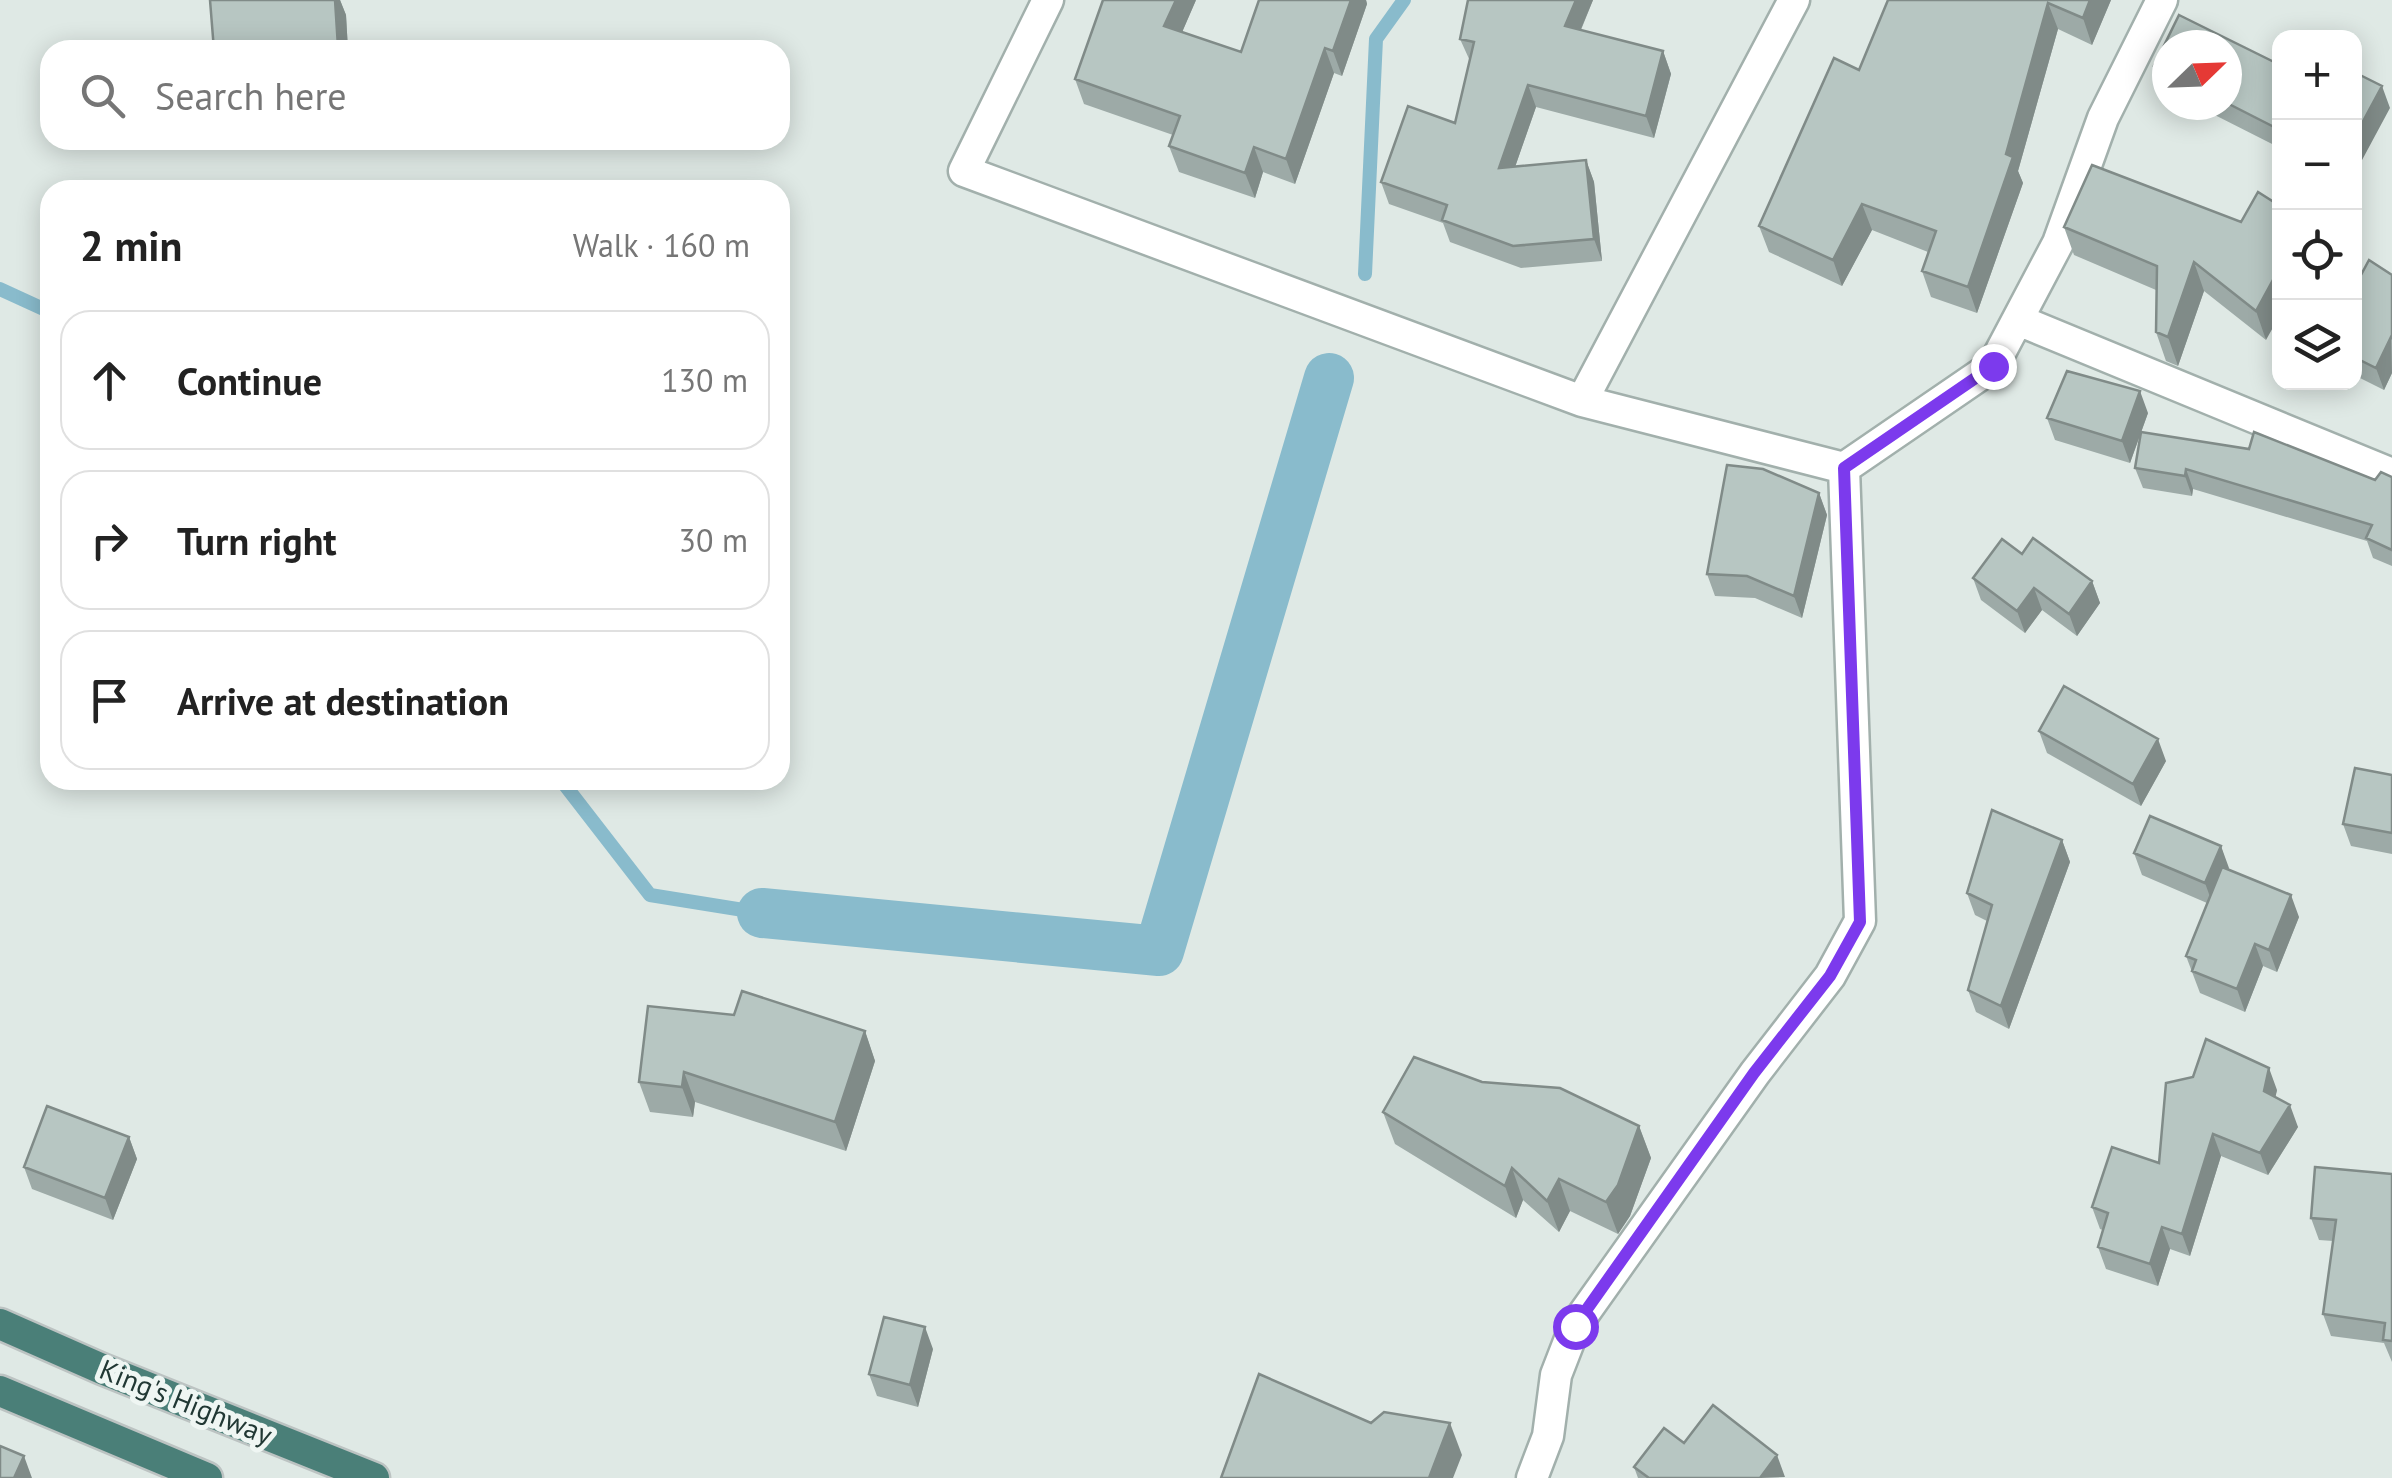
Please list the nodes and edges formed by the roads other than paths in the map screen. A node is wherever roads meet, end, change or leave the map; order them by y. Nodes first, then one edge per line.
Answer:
1 (1048, 0) edge
2 (1794, 0) edge
3 (2162, 0) edge
4 (2018, 320) junction
5 (1582, 401) junction
6 (1844, 468) junction
7 (2392, 474) edge
8 (0, 1324) edge
9 (0, 1391) edge
10 (207, 1478) edge
11 (374, 1478) edge
12 (1532, 1478) edge

1 - 5 street
2 - 5 street
3 - 4 street
4 - 6 street
4 - 7 street
5 - 6 street
6 - 12 street
8 - 11 highway, King's Highway
9 - 10 highway

